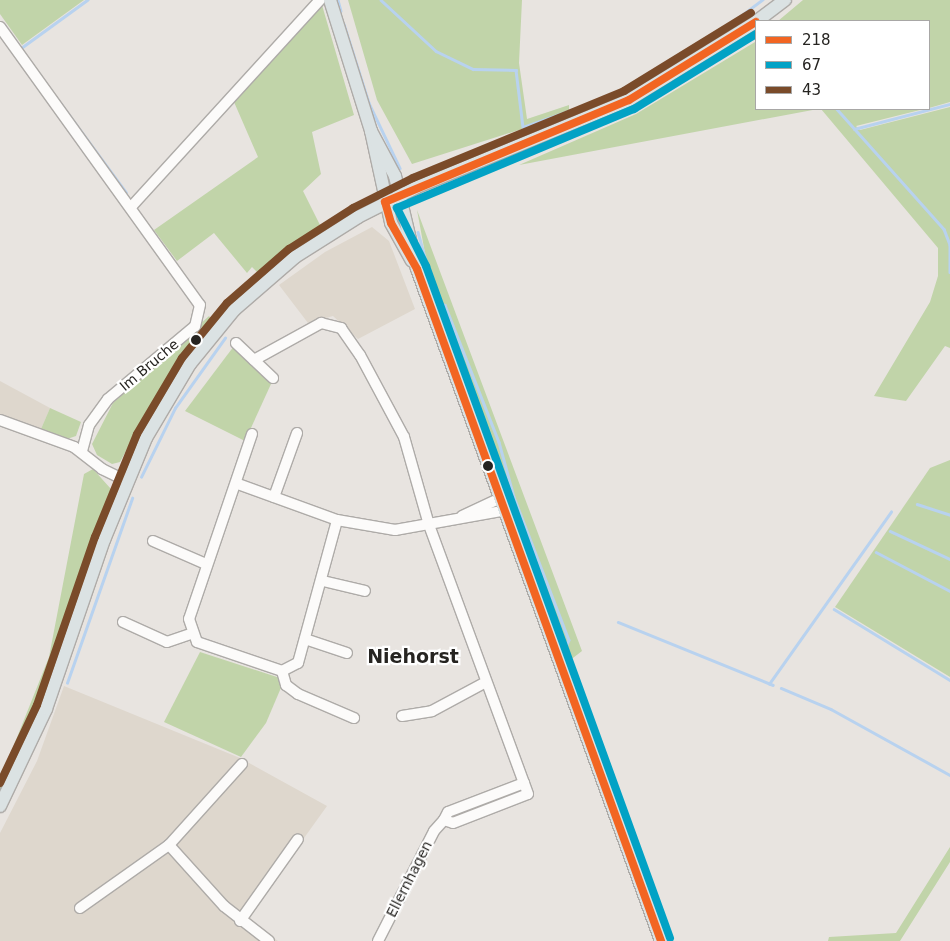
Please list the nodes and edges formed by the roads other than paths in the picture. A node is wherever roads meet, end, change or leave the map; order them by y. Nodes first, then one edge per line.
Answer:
1 (320, 0) edge
2 (330, 0) edge
3 (785, 0) edge
4 (760, 20) edge
5 (755, 23) edge
6 (0, 27) edge
7 (370, 131) junction
8 (400, 195) junction
9 (385, 202) junction
10 (131, 207) junction
11 (417, 269) junction
12 (236, 343) dead end
13 (254, 360) junction
14 (273, 378) dead end
15 (0, 420) edge
16 (297, 433) dead end
17 (252, 434) dead end
18 (82, 452) junction
19 (127, 481) junction
20 (238, 484) junction
21 (274, 497) junction
22 (500, 505) junction
23 (337, 520) junction
24 (429, 526) junction
25 (153, 541) dead end
26 (206, 564) junction
27 (323, 582) junction
28 (365, 591) dead end
29 (123, 622) dead end
30 (190, 634) junction
31 (308, 640) junction
32 (346, 654) dead end
33 (282, 671) junction
34 (486, 682) junction
35 (402, 716) dead end
36 (354, 718) dead end
37 (242, 764) dead end
38 (0, 806) edge
39 (298, 839) dead end
40 (169, 845) junction
41 (80, 908) dead end
42 (240, 920) junction
43 (270, 941) edge
44 (378, 941) edge
45 (660, 941) edge

1 - 10 street
2 - 7 main road
3 - 4 main road
5 - 8 main road
6 - 10 street, Im Bruche
7 - 8 main road
7 - 9 main road
8 - 9 main road
8 - 11 main road
9 - 11 main road
9 - 19 main road
10 - 18 street, Im Bruche
11 - 22 main road
12 - 13 street
13 - 14 street
13 - 24 street, Ellernhagen
15 - 18 street
16 - 21 street
17 - 20 street
18 - 19 street
19 - 38 main road
20 - 21 street
20 - 26 street
21 - 23 street
22 - 24 street
22 - 45 main road
23 - 24 street
23 - 27 street
24 - 34 street, Ellernhagen
25 - 26 street
26 - 30 street
27 - 28 street
27 - 31 street
29 - 30 street
30 - 33 street
31 - 32 street
31 - 33 street
33 - 36 street
34 - 35 street
34 - 44 street, Ellernhagen
37 - 40 street
39 - 42 street
40 - 41 street
40 - 42 street
42 - 43 street

